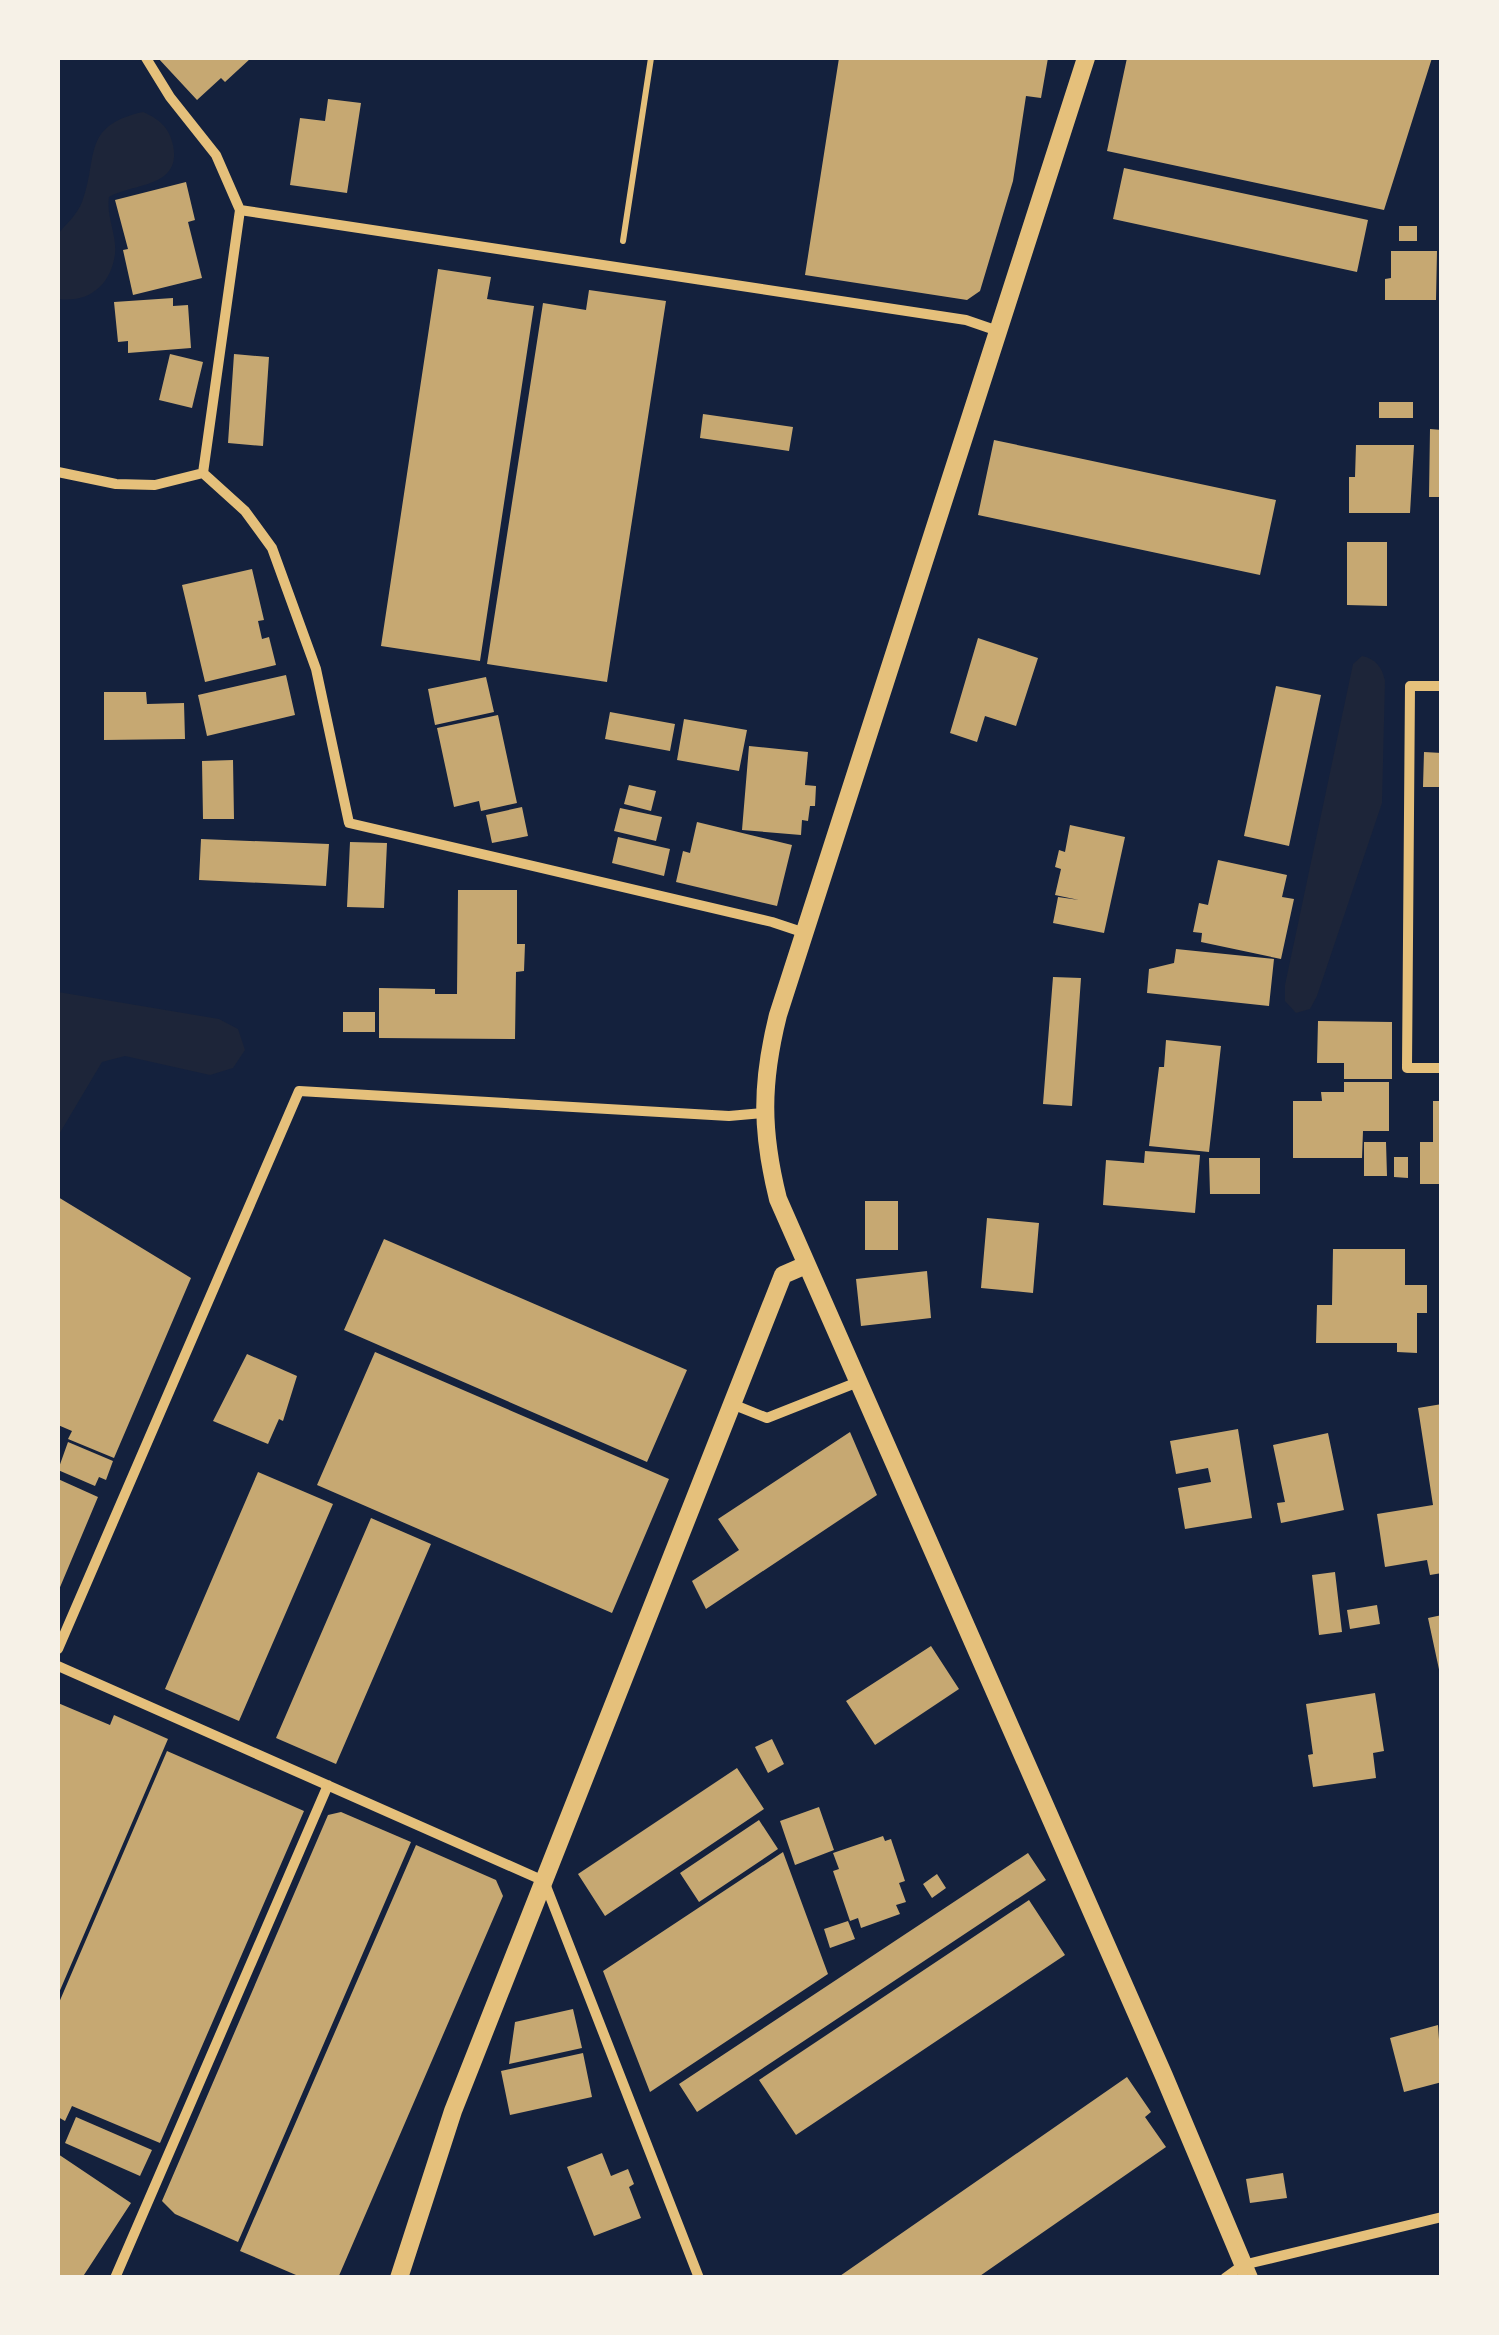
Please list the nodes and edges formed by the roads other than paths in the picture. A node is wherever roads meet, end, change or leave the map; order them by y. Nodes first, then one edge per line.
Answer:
1 (146, 58) edge
2 (1086, 58) edge
3 (240, 210) junction
4 (998, 331) junction
5 (58, 472) edge
6 (203, 473) junction
7 (1442, 686) edge
8 (804, 932) junction
9 (1442, 1068) edge
10 (763, 1114) junction
11 (806, 1265) junction
12 (858, 1382) junction
13 (732, 1404) junction
14 (58, 1649) edge
15 (58, 1666) edge
16 (328, 1785) junction
17 (544, 1881) junction
18 (1442, 2217) edge
19 (1246, 2271) edge
20 (115, 2278) edge
21 (399, 2278) edge
22 (699, 2278) edge
23 (1225, 2278) edge

1 - 3 street
2 - 4 street
3 - 4 street
3 - 6 street
4 - 8 street
5 - 6 street
6 - 8 street
7 - 9 street
8 - 10 street
10 - 11 street
10 - 14 street
11 - 12 street
11 - 13 street
12 - 13 street
12 - 19 street
13 - 17 street
15 - 16 street
16 - 17 street
16 - 20 street
17 - 21 street
17 - 22 street
18 - 19 street
19 - 23 street

